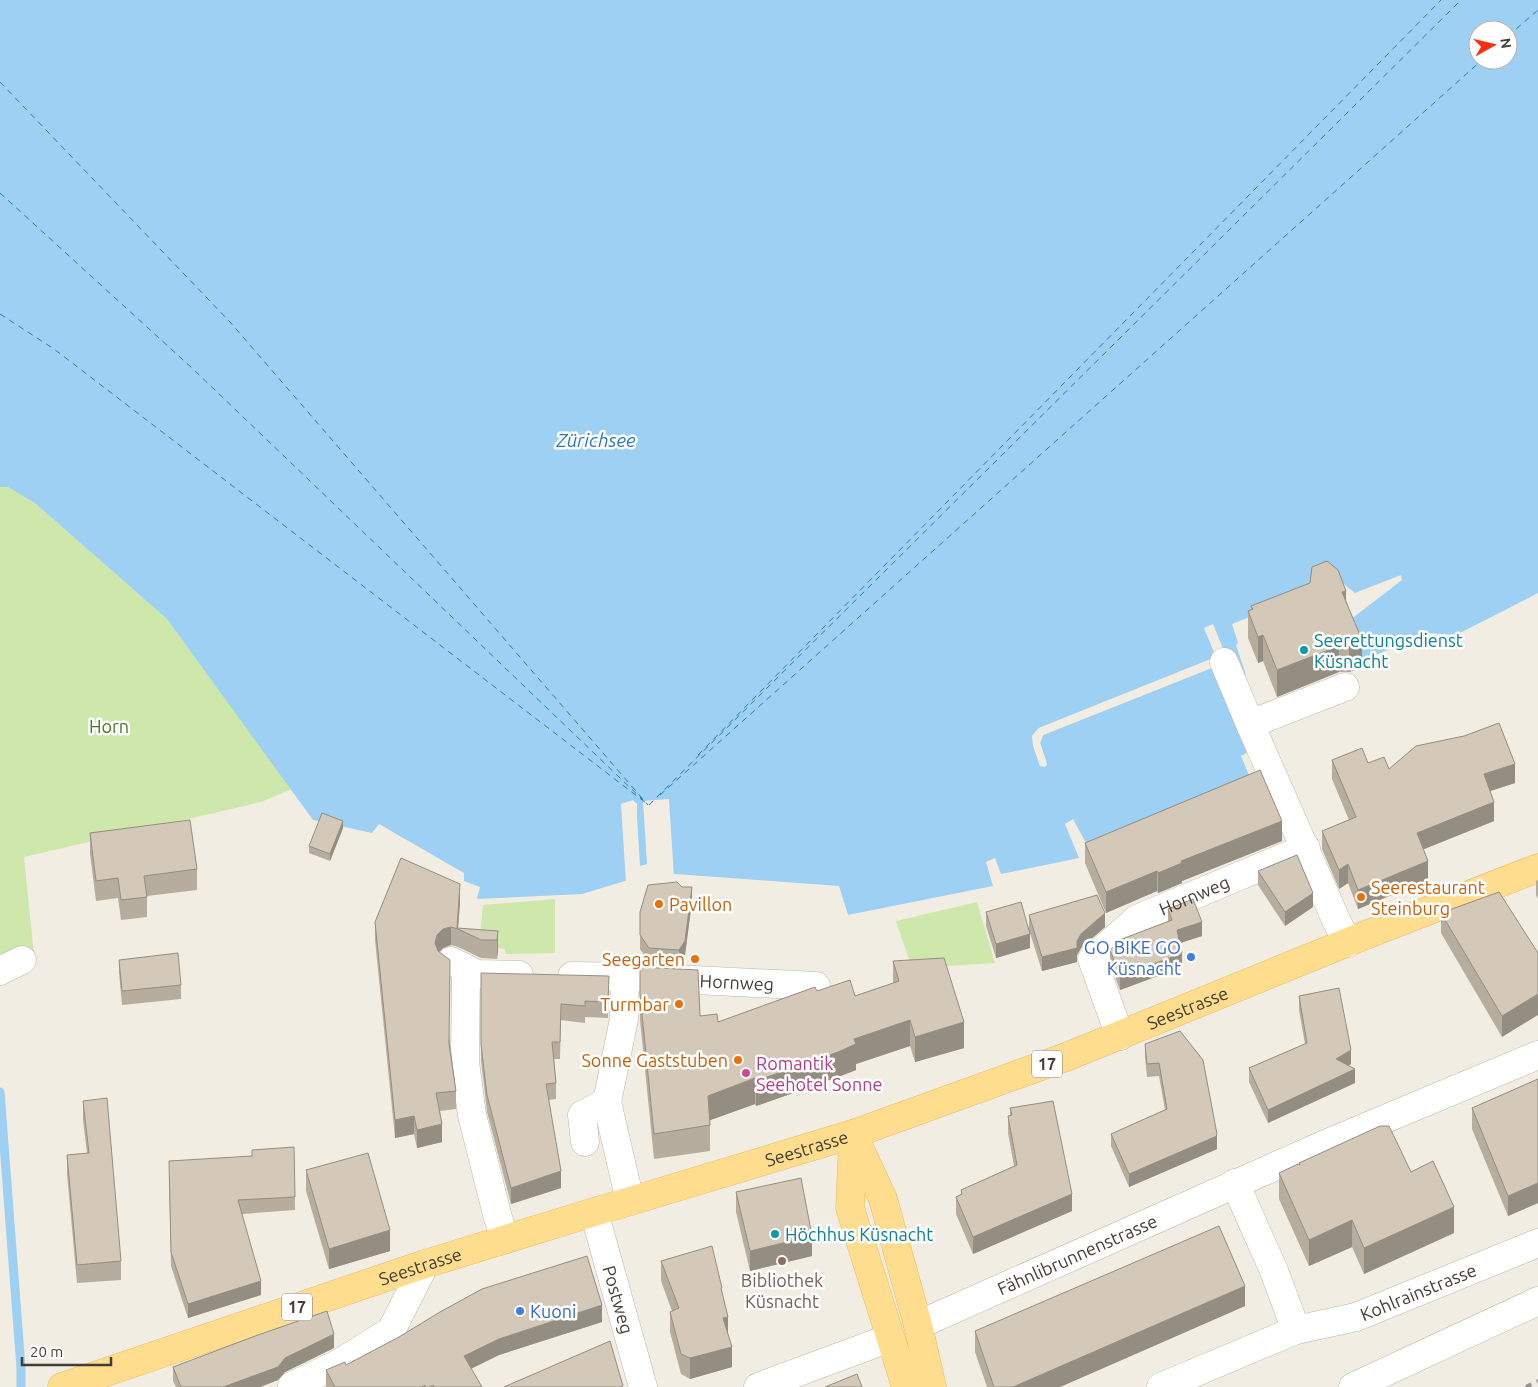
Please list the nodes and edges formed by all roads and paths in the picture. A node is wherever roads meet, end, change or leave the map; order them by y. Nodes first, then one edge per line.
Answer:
1 (1224, 662) dead end
2 (1345, 687) dead end
3 (1250, 724) junction
4 (1306, 848) junction
5 (1538, 868) edge
6 (1348, 942) junction
7 (625, 977) junction
8 (816, 986) edge
9 (1120, 1036) junction
10 (1538, 1055) edge
11 (607, 1102) junction
12 (853, 1134) junction
13 (585, 1142) dead end
14 (1235, 1183) junction
15 (630, 1201) junction
16 (594, 1212) junction
17 (506, 1239) junction
18 (1538, 1243) edge
19 (426, 1264) junction
20 (1538, 1301) edge
21 (918, 1325) junction
22 (1296, 1330) junction
23 (890, 1338) junction
24 (94, 1381) edge
25 (292, 1386) dead end
26 (62, 1387) edge
27 (643, 1387) edge
28 (758, 1387) edge
29 (906, 1387) edge
30 (932, 1387) edge
31 (1161, 1387) edge
32 (1353, 1387) edge

1 - 3 street
2 - 3 street
3 - 4 street
4 - 6 street
4 - 9 street, Hornweg
5 - 6 main road, Seestrasse / 17
6 - 9 main road, Seestrasse / 17
7 - 8 street, Hornweg
7 - 11 street
7 - 17 street, Hornweg
9 - 12 main road, Seestrasse / 17
10 - 14 street, Fähnlibrunnenstrasse
11 - 13 street
11 - 15 street
12 - 15 main road, Seestrasse / 17
12 - 21 main road
12 - 23 main road
14 - 21 street, Fähnlibrunnenstrasse
14 - 22 street
15 - 16 main road, Seestrasse / 17
16 - 17 main road, Seestrasse / 17
16 - 27 street, Postweg
17 - 19 main road, Seestrasse / 17
18 - 22 street, Kohlrainstrasse
19 - 24 main road, Seestrasse / 17
19 - 25 street
20 - 32 street
21 - 30 main road
22 - 31 street, Kohlrainstrasse
23 - 28 street
23 - 29 main road
24 - 26 main road, Seestrasse / 17

